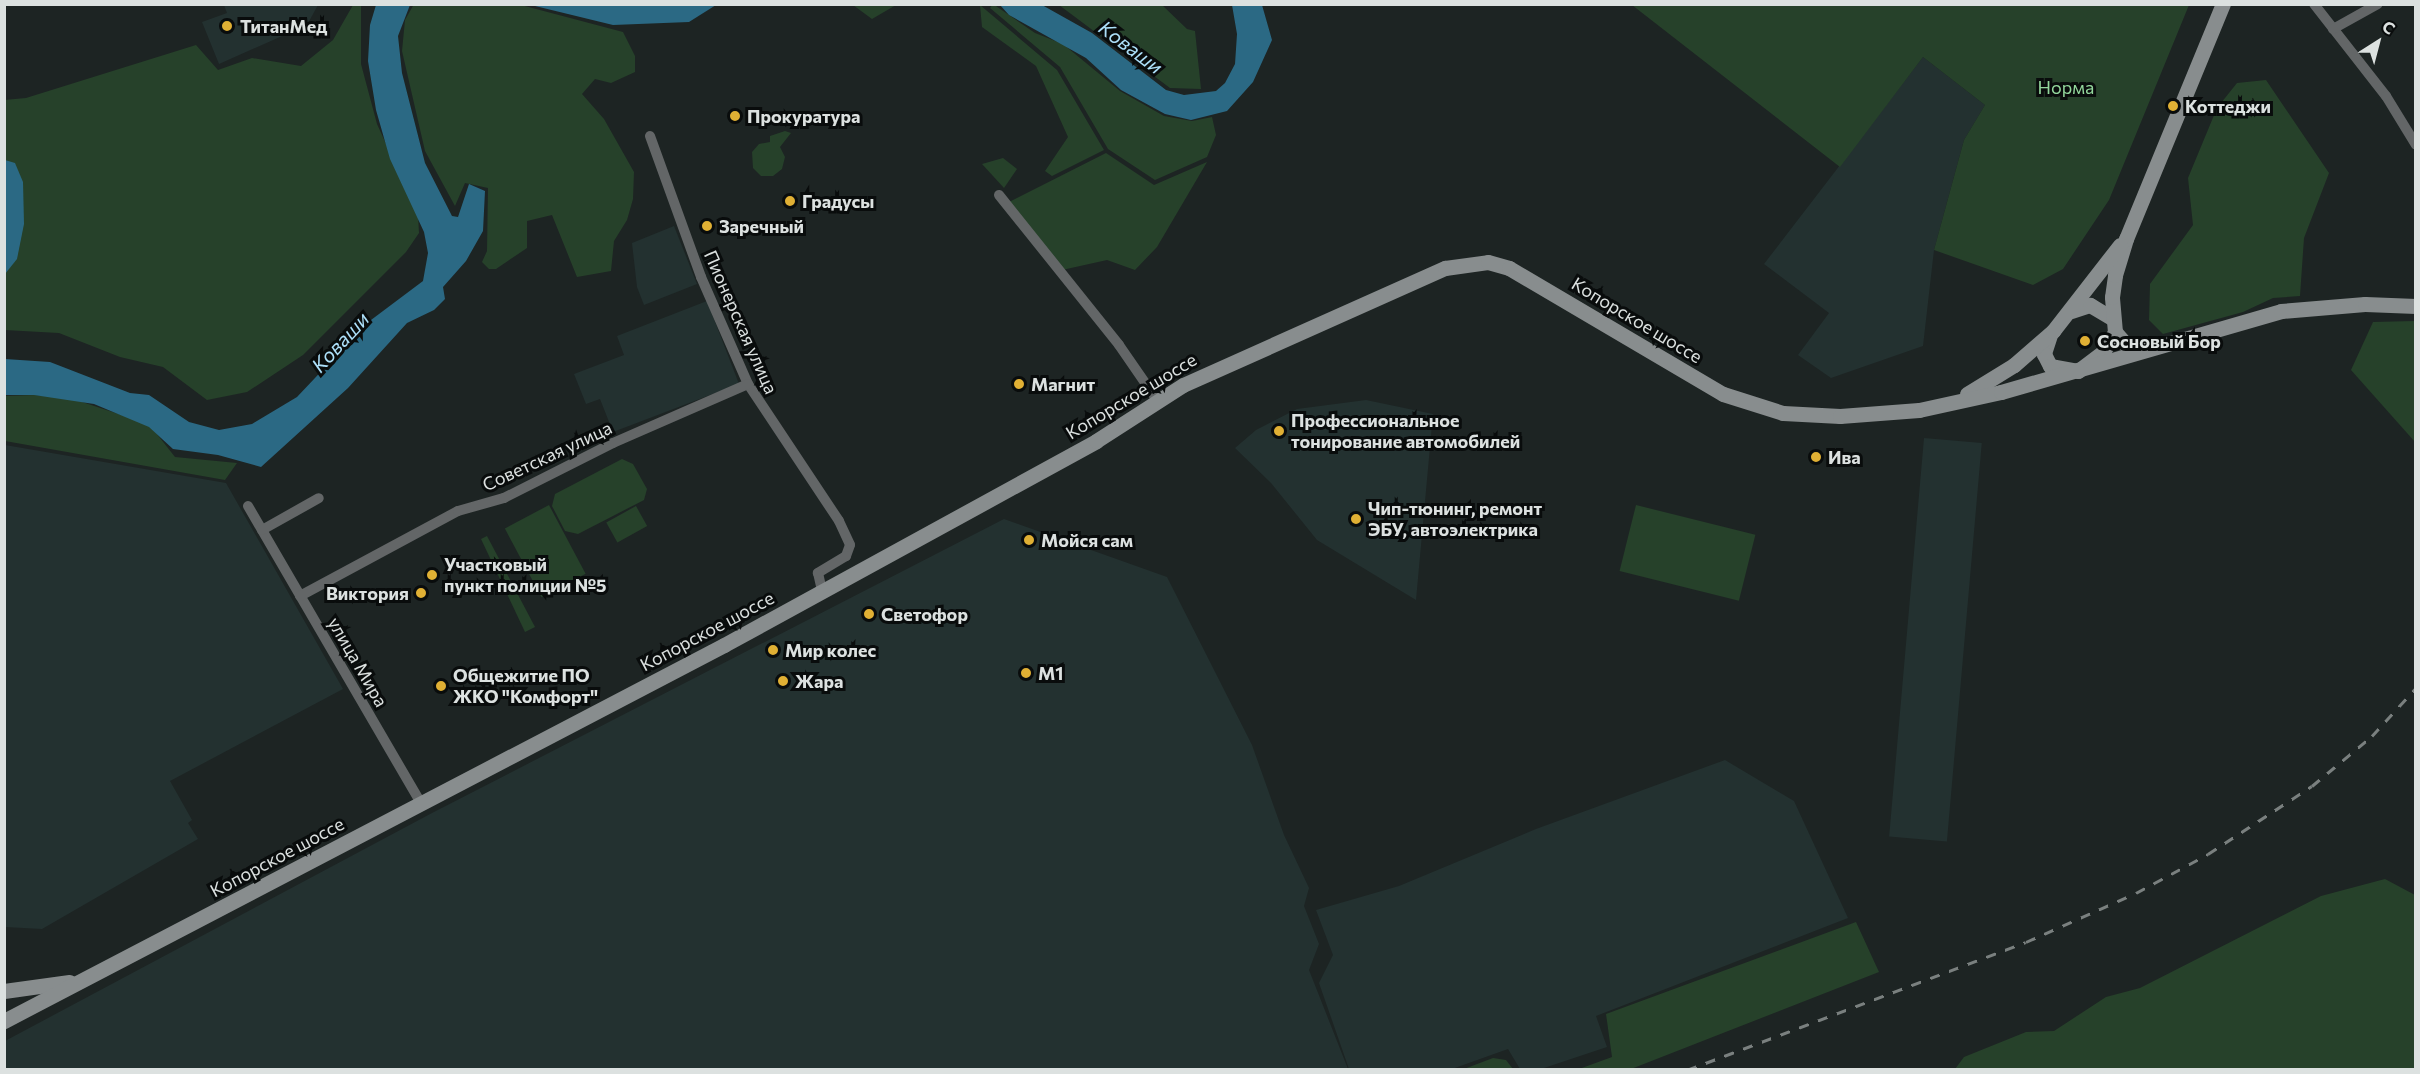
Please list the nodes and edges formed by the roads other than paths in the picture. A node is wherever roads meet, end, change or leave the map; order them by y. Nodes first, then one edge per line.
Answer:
1 (2223, 4) edge
2 (2314, 4) edge
3 (2378, 4) edge
4 (2333, 29) junction
5 (650, 136) dead end
6 (2415, 144) edge
7 (999, 195) dead end
8 (2126, 238) junction
9 (2415, 306) edge
10 (2071, 311) junction
11 (2113, 325) junction
12 (2053, 331) junction
13 (2144, 350) junction
14 (2078, 371) junction
15 (748, 384) junction
16 (1156, 400) junction
17 (1951, 403) junction
18 (319, 498) dead end
19 (248, 506) dead end
20 (262, 530) junction
21 (822, 591) junction
22 (300, 596) junction
23 (421, 803) junction
24 (84, 980) junction
25 (4, 991) edge
26 (4, 1020) edge

1 - 8 main road
2 - 4 street
3 - 4 street
4 - 6 street
5 - 15 street, Пионерская улица
7 - 16 street
8 - 10 main road
8 - 11 main road
9 - 13 main road, Копорское шоссе
10 - 11 main road
10 - 12 main road
11 - 13 main road
11 - 14 main road
12 - 14 main road
12 - 17 main road
13 - 14 main road, Копорское шоссе
14 - 17 main road, Копорское шоссе
15 - 21 street, Пионерская улица
15 - 22 street, Советская улица
16 - 17 main road, Копорское шоссе
16 - 21 main road, Копорское шоссе
18 - 20 street
19 - 20 street, улица Мира
20 - 22 street, улица Мира
21 - 23 main road, Копорское шоссе
22 - 23 street, улица Мира
23 - 24 main road, Копорское шоссе
24 - 25 main road
24 - 26 main road, Копорское шоссе

